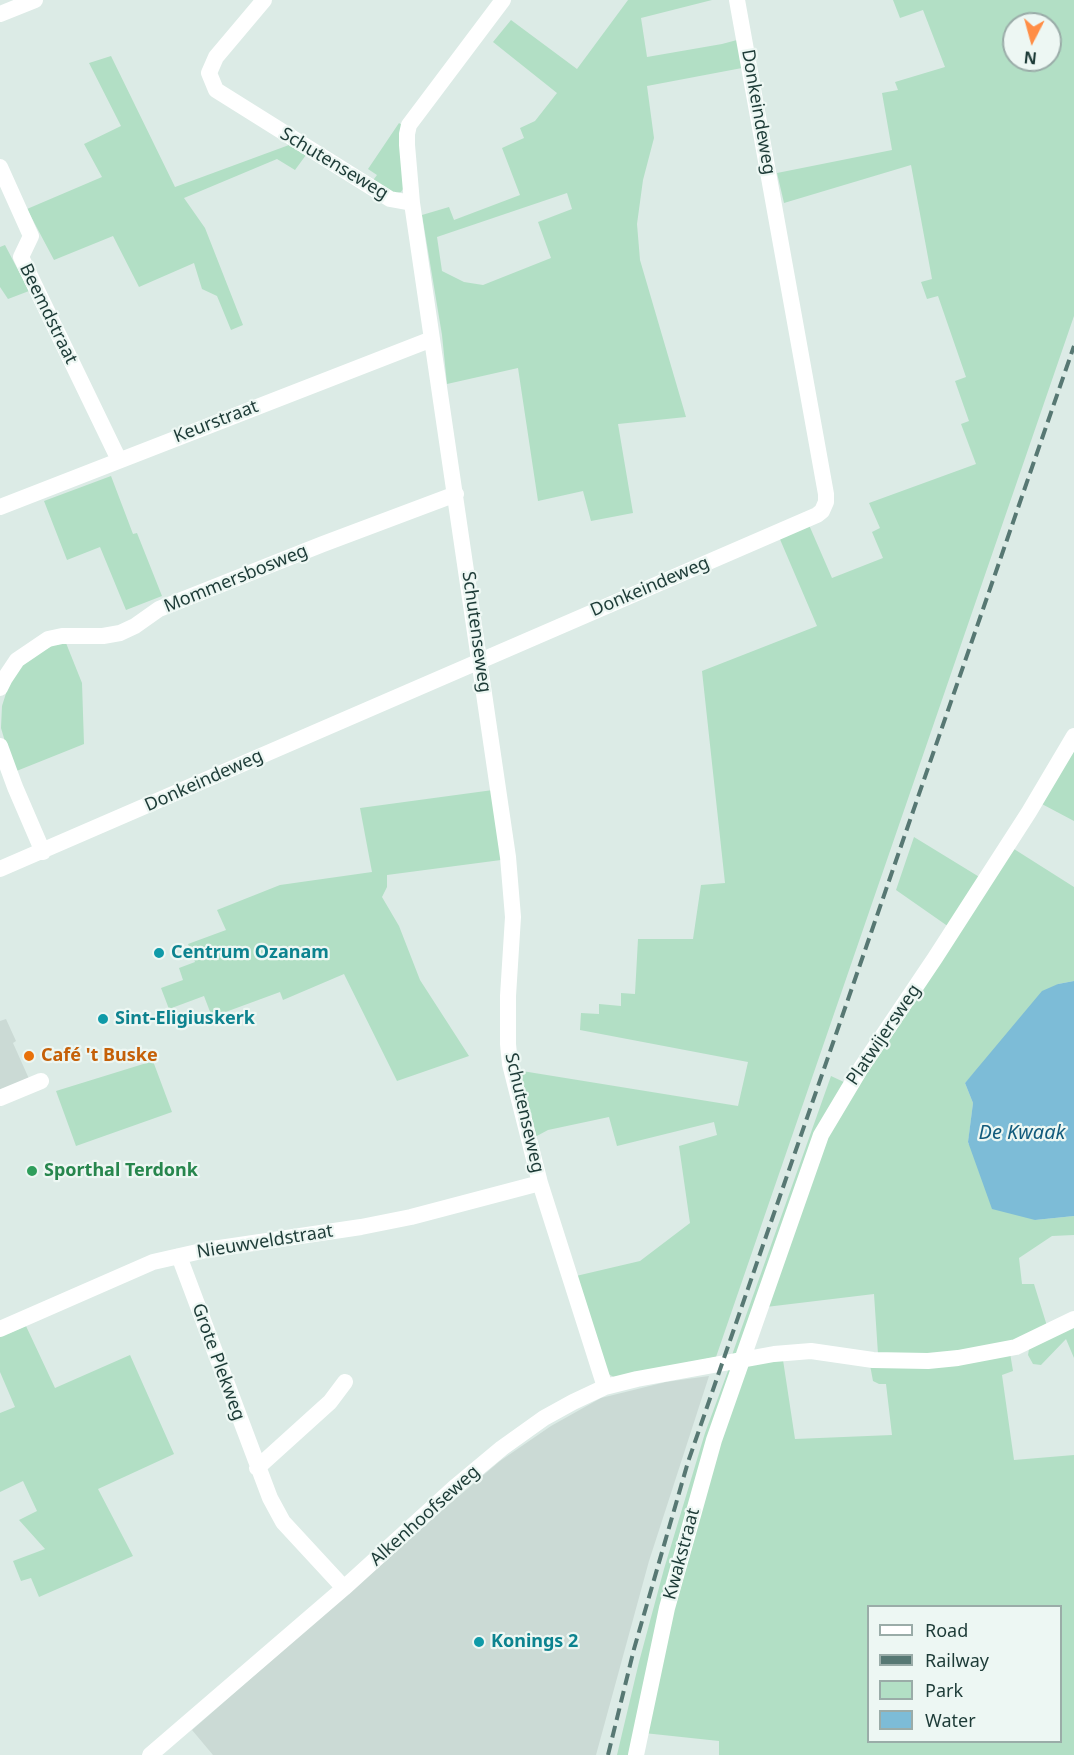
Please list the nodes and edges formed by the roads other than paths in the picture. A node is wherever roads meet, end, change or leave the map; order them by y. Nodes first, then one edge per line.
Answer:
1 (35, 0) edge
2 (264, 0) edge
3 (503, 0) edge
4 (737, 0) edge
5 (0, 14) edge
6 (0, 167) edge
7 (412, 203) junction
8 (432, 339) junction
9 (118, 460) junction
10 (456, 494) junction
11 (0, 507) edge
12 (480, 660) junction
13 (0, 688) edge
14 (1074, 736) edge
15 (0, 746) edge
16 (44, 852) junction
17 (0, 870) edge
18 (41, 1081) dead end
19 (0, 1098) edge
20 (540, 1183) junction
21 (179, 1256) junction
22 (1074, 1319) edge
23 (0, 1329) edge
24 (744, 1358) junction
25 (345, 1382) dead end
26 (605, 1387) junction
27 (257, 1468) junction
28 (344, 1588) junction
29 (150, 1755) edge
30 (636, 1755) edge

1 - 5 street
2 - 7 street, Schutenseweg
3 - 7 street
4 - 12 street, Donkeindeweg
6 - 9 street, Beemdstraat
7 - 8 street, Schutenseweg
8 - 9 street, Keurstraat
8 - 10 street, Schutenseweg
9 - 11 street, Keurstraat
10 - 12 street, Schutenseweg
10 - 13 street, Mommersbosweg
12 - 16 street, Donkeindeweg
12 - 20 street, Schutenseweg
14 - 24 street, Platwijersweg
15 - 16 street
16 - 17 street, Donkeindeweg
18 - 19 street
20 - 21 street, Nieuwveldstraat
20 - 26 street, Schutenseweg
21 - 23 street, Nieuwveldstraat
21 - 27 street, Grote Plekweg
22 - 24 street, Alkenhoofseweg
24 - 26 street, Alkenhoofseweg
24 - 30 street, Kwakstraat
25 - 27 street
26 - 28 street, Alkenhoofseweg
27 - 28 street, Grote Plekweg
28 - 29 street, Alkenhoofseweg

